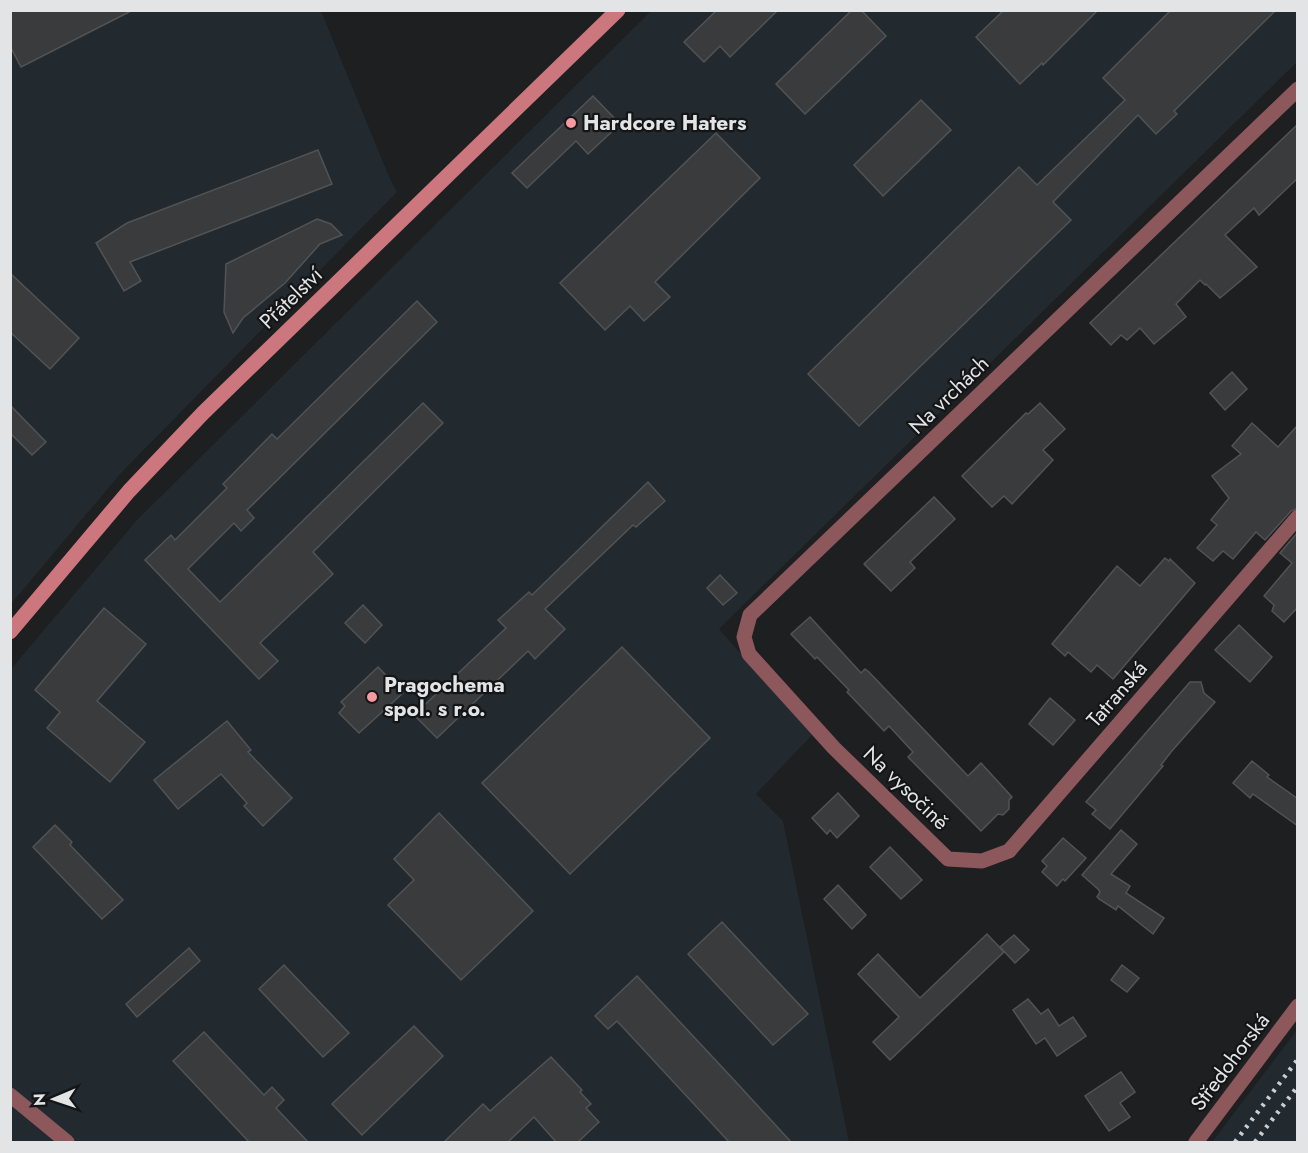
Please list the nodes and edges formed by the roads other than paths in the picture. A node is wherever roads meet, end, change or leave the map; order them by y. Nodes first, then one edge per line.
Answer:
1 (618, 10) edge
2 (1298, 88) edge
3 (1298, 517) edge
4 (10, 632) edge
5 (834, 748) joint
6 (948, 859) joint
7 (1298, 1006) edge
8 (10, 1095) edge
9 (67, 1143) edge
10 (1196, 1143) edge

1 - 4 main road, Přátelství
2 - 5 street, Na vrchách
3 - 6 street, Tatranská
5 - 6 street, Na vysočině
7 - 10 street, Středohorská
8 - 9 street

